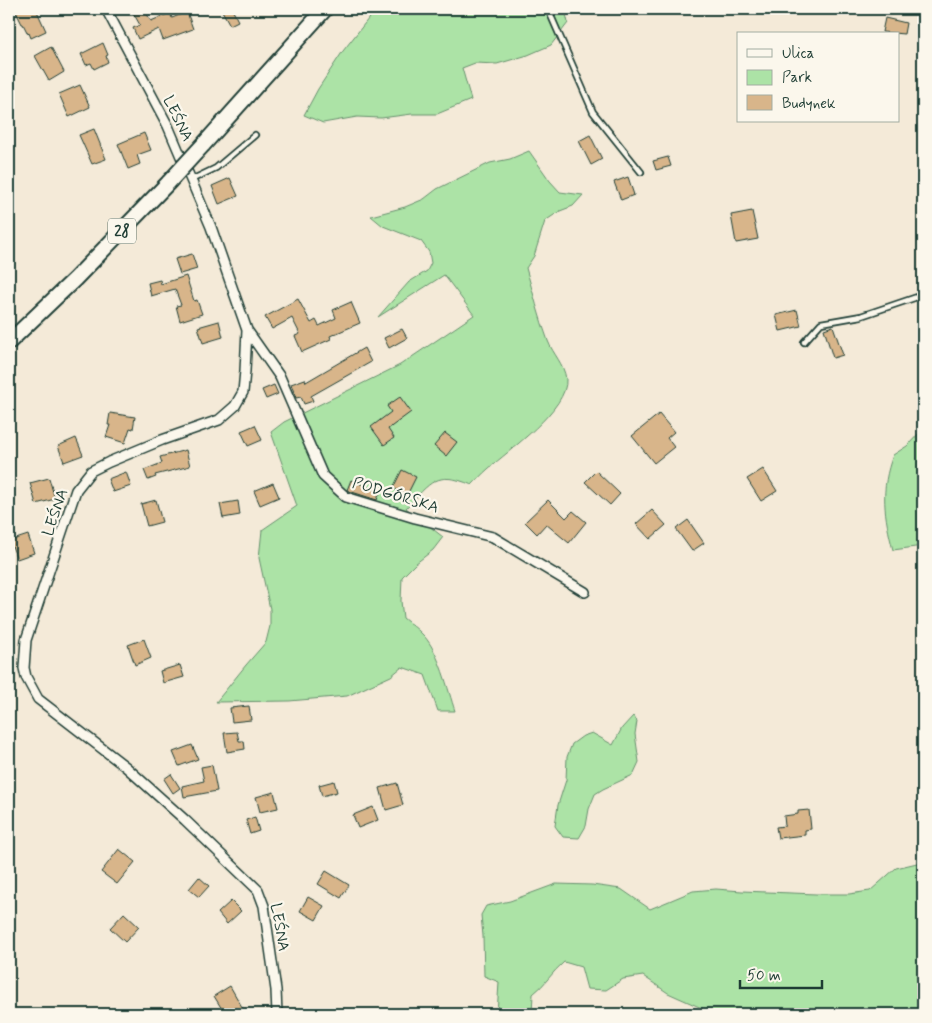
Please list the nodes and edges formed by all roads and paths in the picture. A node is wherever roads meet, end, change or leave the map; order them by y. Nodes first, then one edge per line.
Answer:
1 (106, 9) edge
2 (325, 9) edge
3 (548, 9) edge
4 (256, 135) dead end
5 (641, 172) dead end
6 (191, 180) junction
7 (923, 295) edge
8 (247, 330) junction
9 (9, 342) edge
10 (804, 342) dead end
11 (585, 592) dead end
12 (277, 1014) edge

1 - 6 street, LEŚNA
2 - 9 main road, 28, bridge
3 - 5 lane
4 - 6 lane
6 - 8 street, LEŚNA
7 - 10 lane
8 - 11 street, PODGÓRSKA
8 - 12 street, LEŚNA

